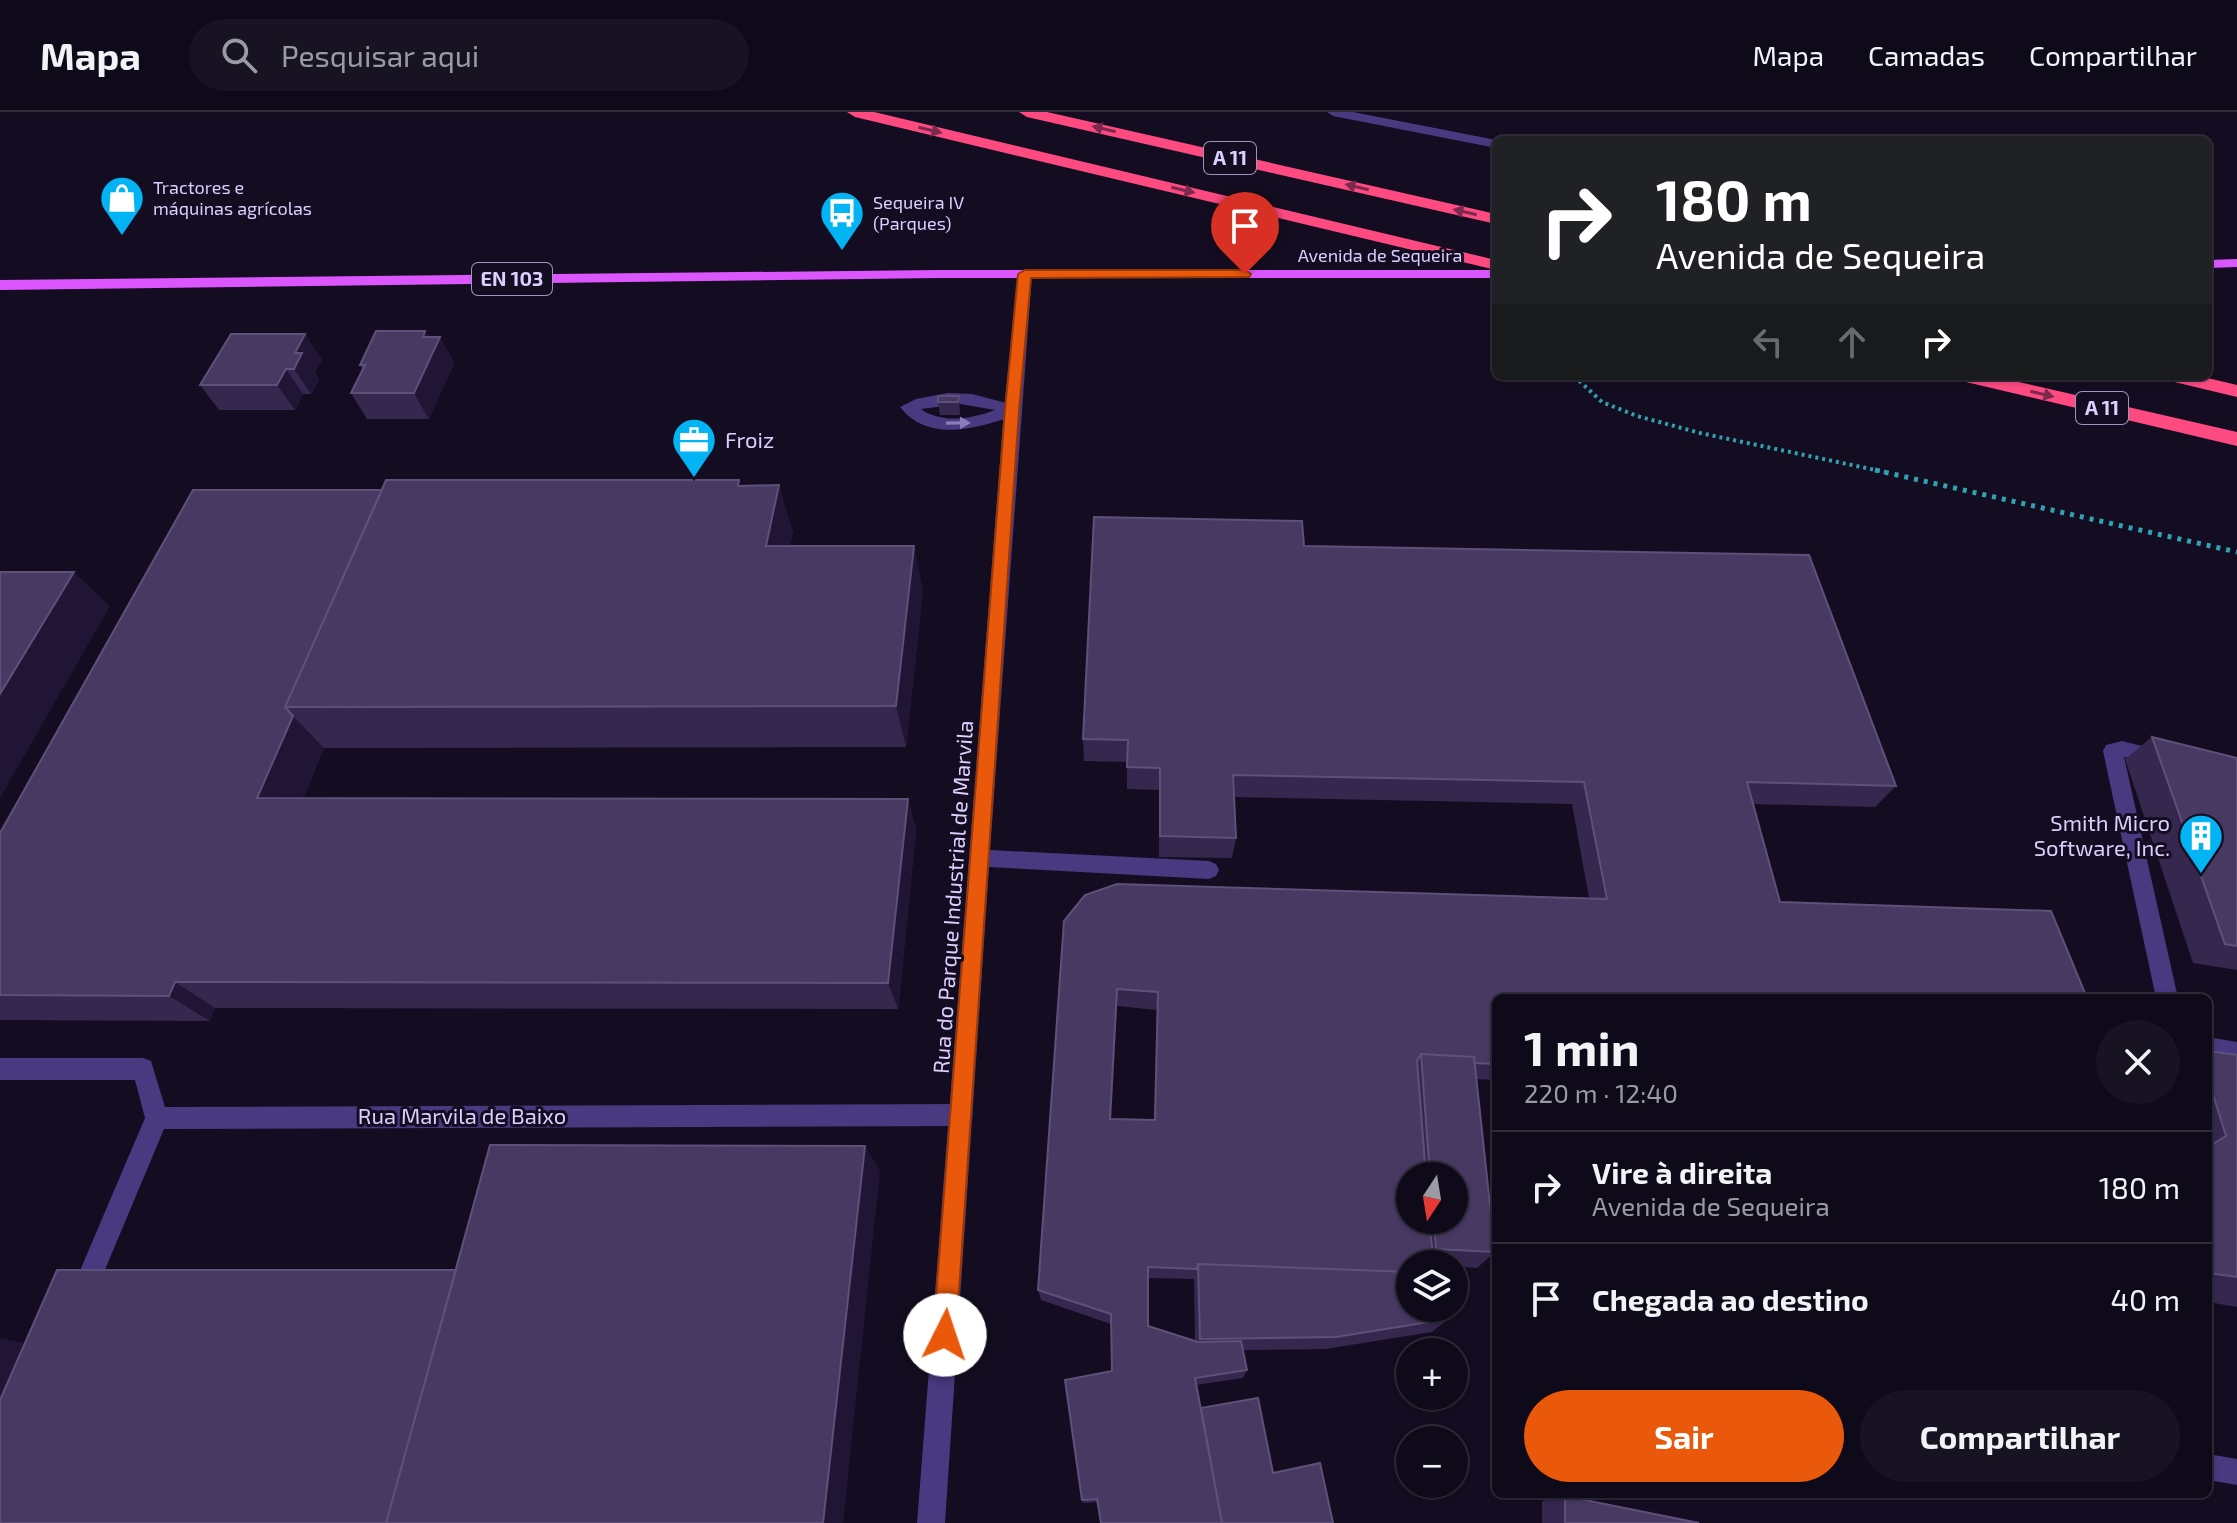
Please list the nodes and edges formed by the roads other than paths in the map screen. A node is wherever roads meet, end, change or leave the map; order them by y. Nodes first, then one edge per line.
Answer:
1 (855, 112) edge
2 (1027, 112) edge
3 (1333, 112) edge
4 (1492, 143) edge
5 (1492, 218) edge
6 (2237, 263) edge
7 (1492, 264) edge
8 (2212, 264) edge
9 (1025, 274) junction
10 (1492, 274) edge
11 (0, 285) edge
12 (1983, 380) edge
13 (2190, 380) edge
14 (2237, 391) edge
15 (1012, 410) junction
16 (2237, 439) edge
17 (2179, 764) edge
18 (979, 858) junction
19 (1209, 870) dead end
20 (2166, 994) edge
21 (2212, 1049) edge
22 (2237, 1053) edge
23 (0, 1069) edge
24 (961, 1115) junction
25 (157, 1118) junction
26 (69, 1323) edge
27 (2212, 1468) edge
28 (2237, 1472) edge
29 (931, 1523) edge

1 -> 7 highway, A 11
5 -> 2 highway, A 11
3 - 4 street
6 - 8 main road
9 - 10 main road, Avenida de Sequeira / EN 103
9 - 11 main road, EN 103
9 - 15 street, Rua do Parque Industrial de Marvila
12 -> 16 highway, A 11
13 - 14 highway
15 -> 15 street
15 - 18 street, Rua do Parque Industrial de Marvila
17 - 20 street
18 - 19 street
18 - 24 street, Rua do Parque Industrial de Marvila
21 - 22 street
23 - 25 street
24 - 25 street, Rua Marvila de Baixo
24 - 29 street, Rua do Parque Industrial de Marvila
25 - 26 street
27 - 28 street

